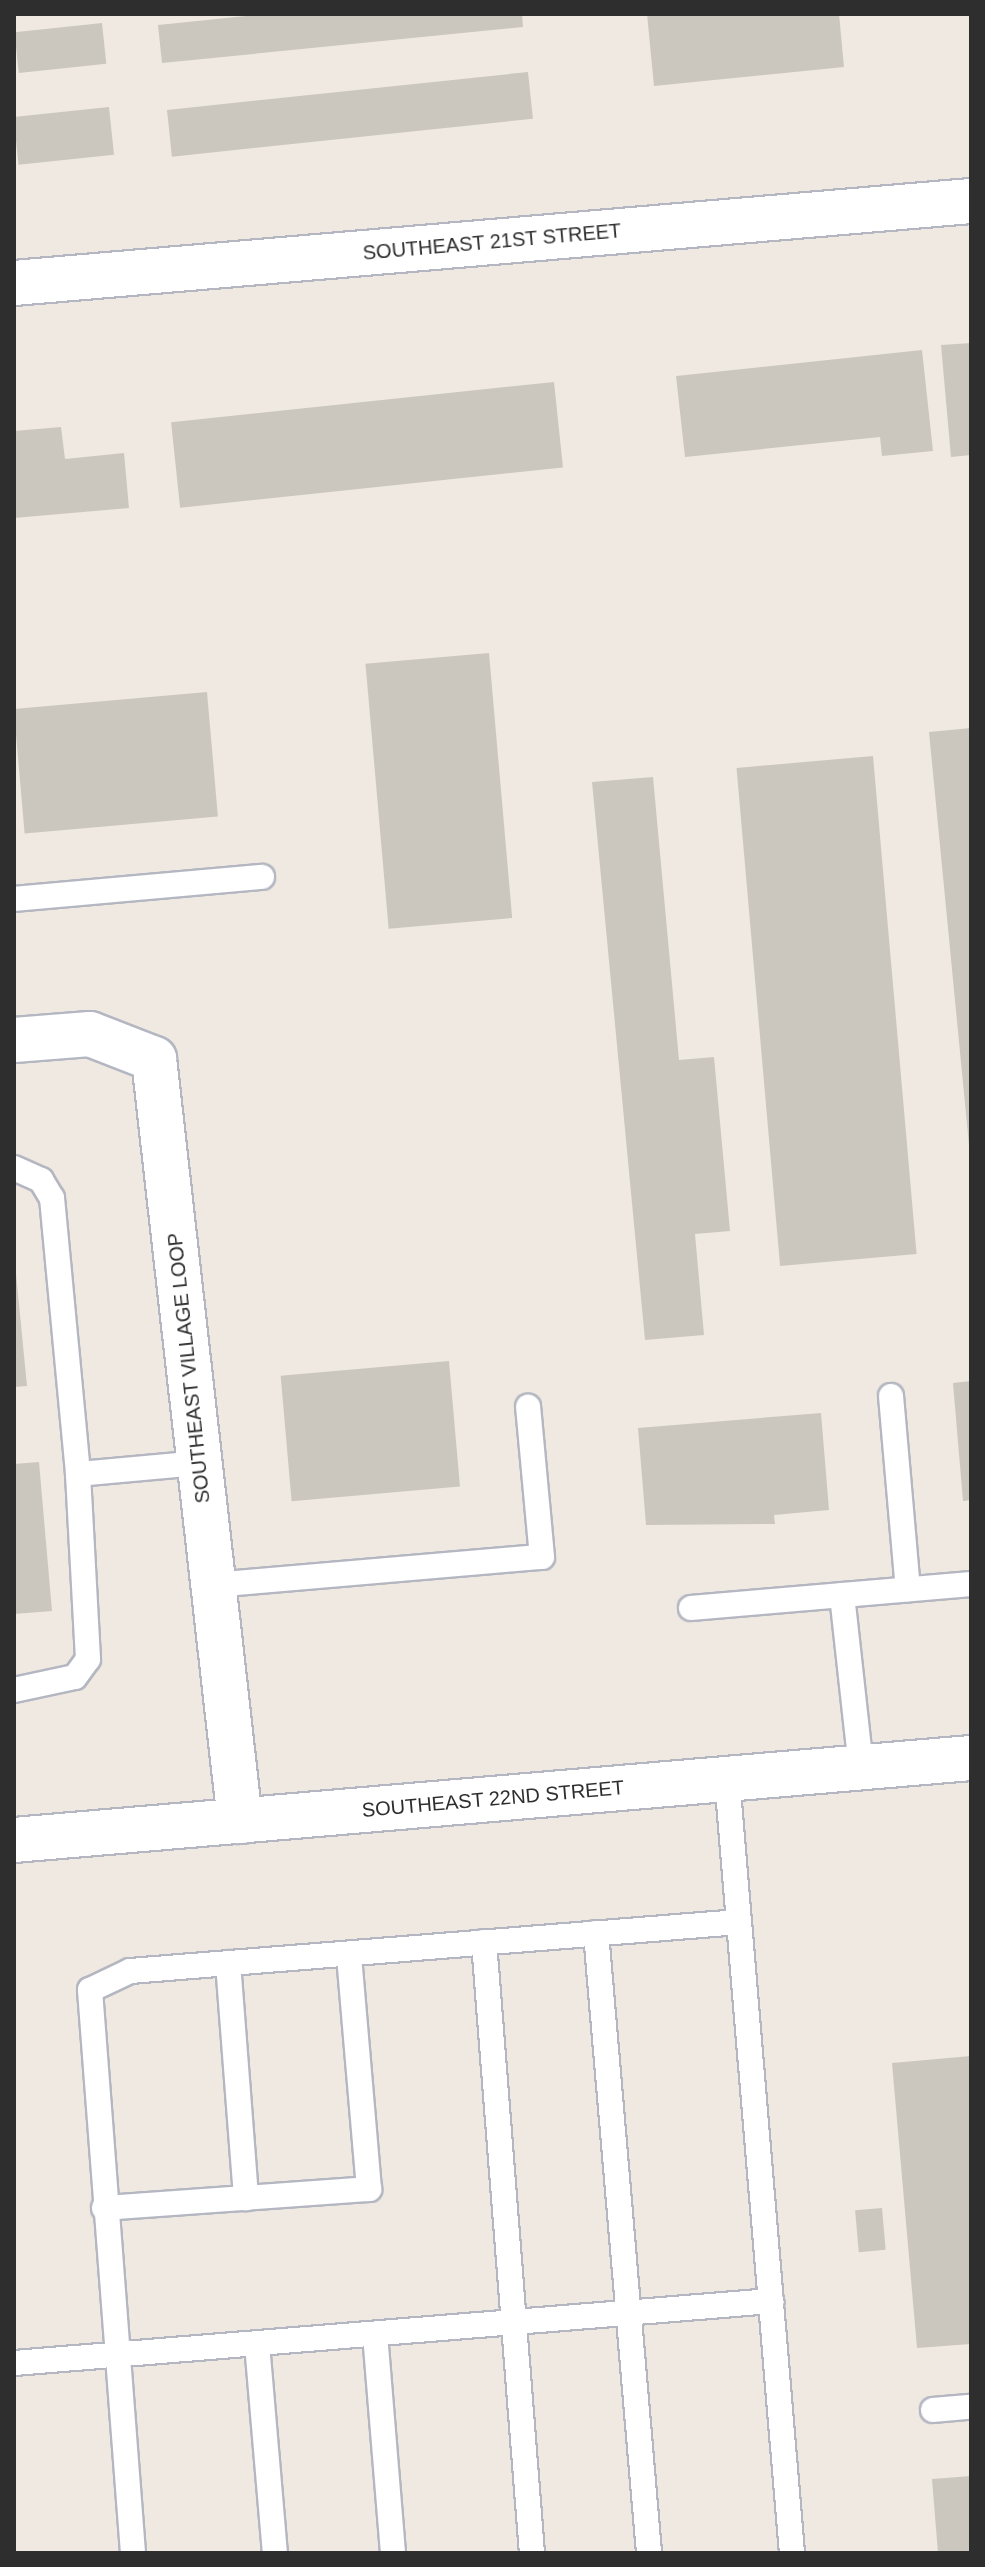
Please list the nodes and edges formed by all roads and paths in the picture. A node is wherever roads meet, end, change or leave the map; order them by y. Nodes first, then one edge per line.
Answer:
1 (971, 201) edge
2 (14, 283) edge
3 (262, 877) dead end
4 (14, 899) edge
5 (14, 1040) edge
6 (14, 1168) edge
7 (891, 1396) dead end
8 (528, 1407) dead end
9 (200, 1463) junction
10 (78, 1474) junction
11 (971, 1584) edge
12 (213, 1585) junction
13 (908, 1589) junction
14 (842, 1595) junction
15 (691, 1608) dead end
16 (14, 1690) edge
17 (971, 1758) edge
18 (861, 1768) junction
19 (727, 1779) junction
20 (240, 1821) junction
21 (14, 1840) edge
22 (739, 1922) junction
23 (596, 1933) junction
24 (484, 1942) junction
25 (349, 1954) junction
26 (228, 1963) junction
27 (246, 2198) junction
28 (104, 2208) junction
29 (771, 2301) junction
30 (627, 2313) junction
31 (514, 2323) junction
32 (375, 2334) junction
33 (257, 2344) junction
34 (117, 2356) junction
35 (14, 2363) edge
36 (971, 2407) edge
37 (933, 2410) dead end
38 (133, 2553) edge
39 (275, 2553) edge
40 (393, 2553) edge
41 (532, 2553) edge
42 (649, 2553) edge
43 (792, 2553) edge

1 - 2 street, SOUTHEAST 21ST STREET
3 - 4 lane
5 - 9 street, SOUTHEAST VILLAGE LOOP
6 - 10 lane
7 - 13 lane
8 - 12 lane
9 - 10 lane
9 - 12 street, SOUTHEAST VILLAGE LOOP
10 - 16 lane
11 - 13 lane
12 - 20 street, SOUTHEAST VILLAGE LOOP
13 - 14 lane
14 - 15 lane
14 - 18 lane
17 - 18 street, SOUTHEAST 22ND STREET
18 - 19 street, SOUTHEAST 22ND STREET
19 - 20 street, SOUTHEAST 22ND STREET
19 - 22 lane
20 - 21 street, SOUTHEAST 22ND STREET
22 - 23 lane
22 - 29 lane
23 - 24 lane
23 - 30 lane
24 - 25 lane
24 - 31 lane
25 - 26 lane
25 - 27 lane
26 - 27 lane
26 - 28 lane
27 - 28 lane
28 - 34 lane
29 - 30 lane
29 - 43 lane
30 - 31 lane
30 - 42 lane
31 - 32 lane
31 - 41 lane
32 - 33 lane
32 - 40 lane
33 - 34 lane
33 - 39 lane
34 - 35 lane
34 - 38 lane
36 - 37 lane

